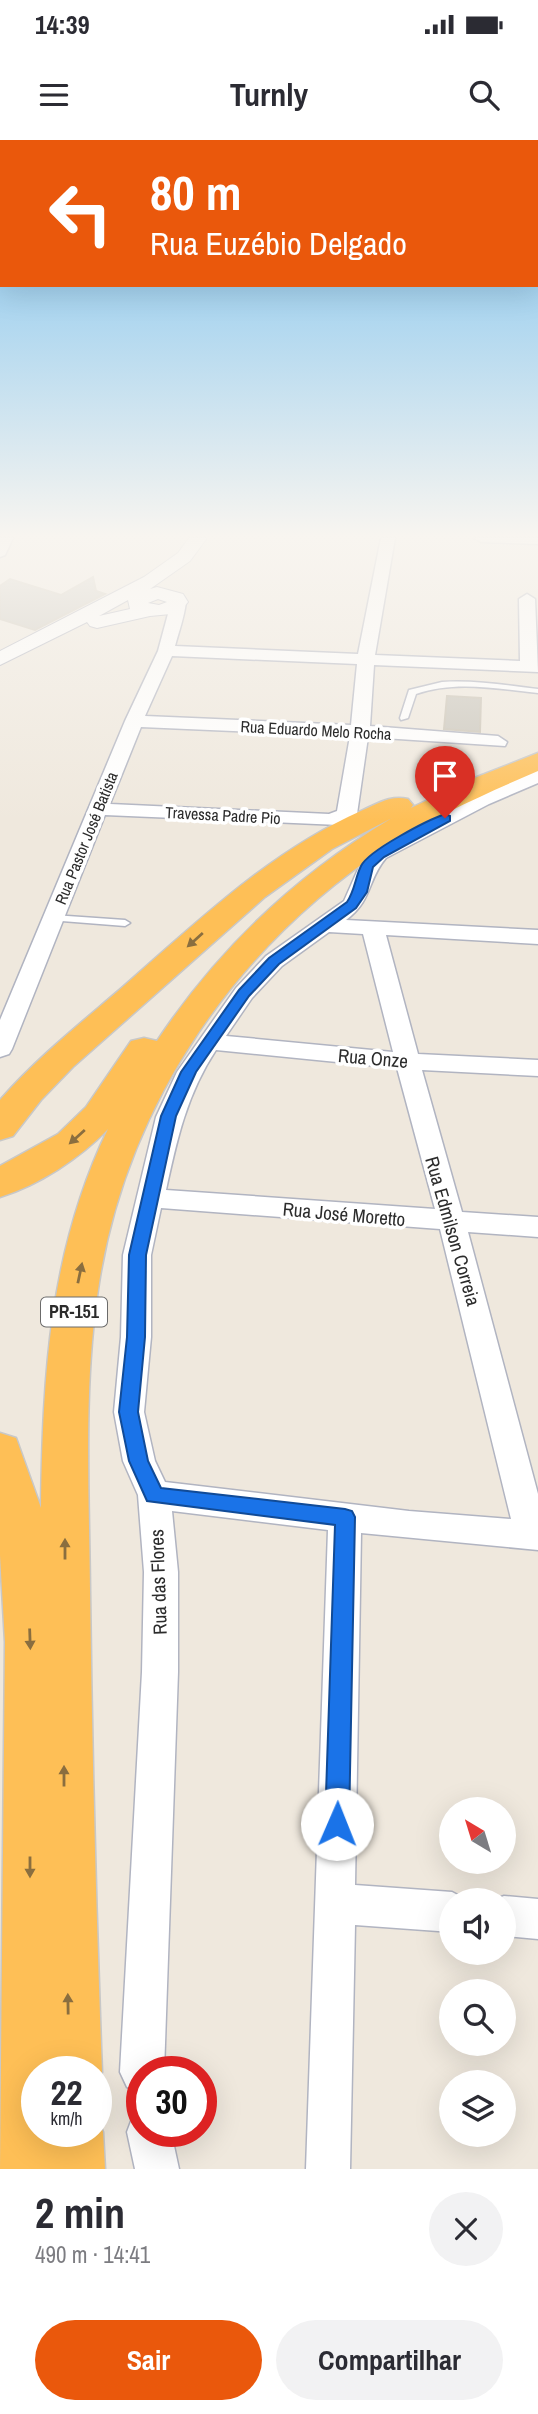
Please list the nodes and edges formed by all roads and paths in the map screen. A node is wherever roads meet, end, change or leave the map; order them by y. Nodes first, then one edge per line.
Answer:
1 (65, 633) edge
2 (66, 633) edge
3 (170, 633) edge
4 (372, 633) edge
5 (530, 633) edge
6 (166, 651) junction
7 (6, 656) edge
8 (366, 659) junction
9 (533, 667) edge
10 (538, 691) edge
11 (404, 718) dead end
12 (134, 721) junction
13 (360, 732) junction
14 (498, 742) dead end
15 (538, 748) edge
16 (538, 761) edge
17 (538, 776) edge
18 (439, 791) junction
19 (98, 809) junction
20 (347, 814) joint
21 (53, 918) junction
22 (125, 923) dead end
23 (324, 925) junction
24 (373, 928) junction
25 (538, 937) edge
26 (196, 1033) junction
27 (0, 1049) edge
28 (406, 1061) junction
29 (538, 1068) edge
30 (0, 1126) edge
31 (15, 1188) edge
32 (149, 1198) junction
33 (451, 1222) junction
34 (538, 1227) edge
35 (0, 1452) edge
36 (154, 1495) junction
37 (345, 1517) junction
38 (535, 1535) edge
39 (335, 1904) junction
40 (439, 1912) edge
41 (516, 1917) edge
42 (538, 1919) edge
43 (70, 2056) edge
44 (143, 2056) edge
45 (71, 2147) edge
46 (151, 2147) edge
47 (30, 2169) edge
48 (72, 2169) edge
49 (157, 2169) edge
50 (328, 2169) edge

1 - 7 street
2 - 7 street
3 - 6 street, Rua Pastor José Batista
4 - 8 street
5 - 9 street
6 - 8 street
6 - 12 street, Rua Pastor José Batista
8 - 9 street
8 - 13 street
10 - 11 lane
12 - 13 street, Rua Eduardo Melo Rocha
12 - 19 street, Rua Pastor José Batista
13 - 14 street, Rua Eduardo Melo Rocha
13 - 20 street
15 - 18 highway, PR-151
16 - 26 highway, PR-151
17 - 23 street, Rua das Flores
18 -> 30 highway, PR-151
18 -> 31 highway, PR-151
19 - 20 street, Travessa Padre Pio
19 - 21 street, Rua Pastor José Batista
21 - 22 lane
21 - 27 street, Rua Pastor José Batista
23 - 24 street
23 - 26 street, Rua das Flores
24 - 25 street
24 - 28 street, Rua Edmilson Correia
26 - 28 street, Rua Onze
26 - 31 highway, PR-151
26 - 32 street, Rua das Flores
43 -> 26 highway, PR-151
28 - 29 street, Rua Onze
28 - 33 street, Rua Edmilson Correia
32 - 33 street, Rua José Moretto
32 - 36 street, Rua das Flores
33 - 34 street, Rua José Moretto
33 - 38 street, Rua Edmilson Correia
35 -> 47 highway
36 - 37 street
36 - 44 street, Rua das Flores
37 - 38 street
37 - 39 street
39 - 40 street
39 - 50 street
41 - 42 street
45 - 48 highway
46 - 49 street

